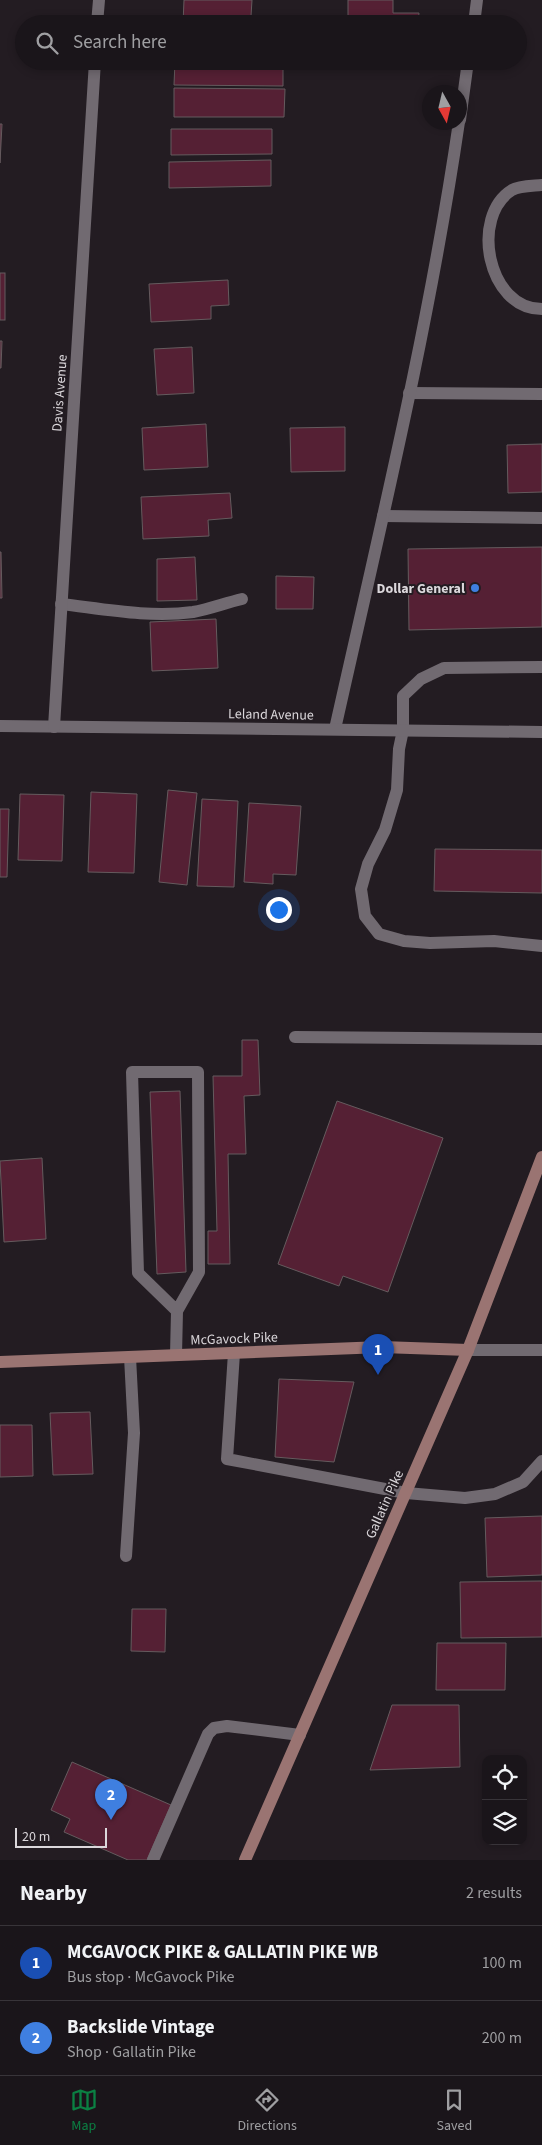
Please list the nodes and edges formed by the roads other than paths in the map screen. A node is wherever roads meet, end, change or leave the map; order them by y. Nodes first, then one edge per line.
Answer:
1 (99, 0) edge
2 (477, 0) edge
3 (98, 15) edge
4 (475, 15) edge
5 (94, 70) edge
6 (467, 70) edge
7 (464, 85) edge
8 (458, 130) edge
9 (542, 185) edge
10 (542, 309) edge
11 (409, 392) junction
12 (542, 394) edge
13 (383, 516) junction
14 (542, 518) edge
15 (242, 599) dead end
16 (61, 604) junction
17 (542, 668) edge
18 (0, 726) edge
19 (54, 727) junction
20 (335, 729) junction
21 (403, 730) junction
22 (542, 732) edge
23 (542, 946) edge
24 (295, 1037) dead end
25 (542, 1039) edge
26 (542, 1157) edge
27 (177, 1311) junction
28 (468, 1350) junction
29 (542, 1350) edge
30 (234, 1353) junction
31 (176, 1355) junction
32 (130, 1357) junction
33 (0, 1362) edge
34 (542, 1461) edge
35 (406, 1493) junction
36 (126, 1556) dead end
37 (300, 1735) junction
38 (153, 1860) edge
39 (245, 1860) edge

1 - 3 street
2 - 4 street
5 - 16 street, Davis Avenue
6 - 7 street
8 - 11 street
9 - 10 street
11 - 12 street
11 - 13 street
13 - 14 street
13 - 20 street
15 - 16 street
16 - 19 street, Davis Avenue
17 - 21 street
18 - 19 street, Leland Avenue
19 - 20 street, Leland Avenue
20 - 21 street, Leland Avenue
21 - 22 street, Leland Avenue
21 - 23 street
24 - 25 street
26 - 28 main road, Gallatin Pike
27 - 27 street
27 - 31 street
28 - 29 street
28 - 30 main road, McGavock Pike
28 - 35 main road, Gallatin Pike
30 - 31 main road, McGavock Pike
30 - 35 street
31 - 32 main road, McGavock Pike
32 - 33 main road, McGavock Pike
32 - 36 street
34 - 35 street
35 - 37 main road, Gallatin Pike
37 - 38 street
37 - 39 main road, Gallatin Pike

